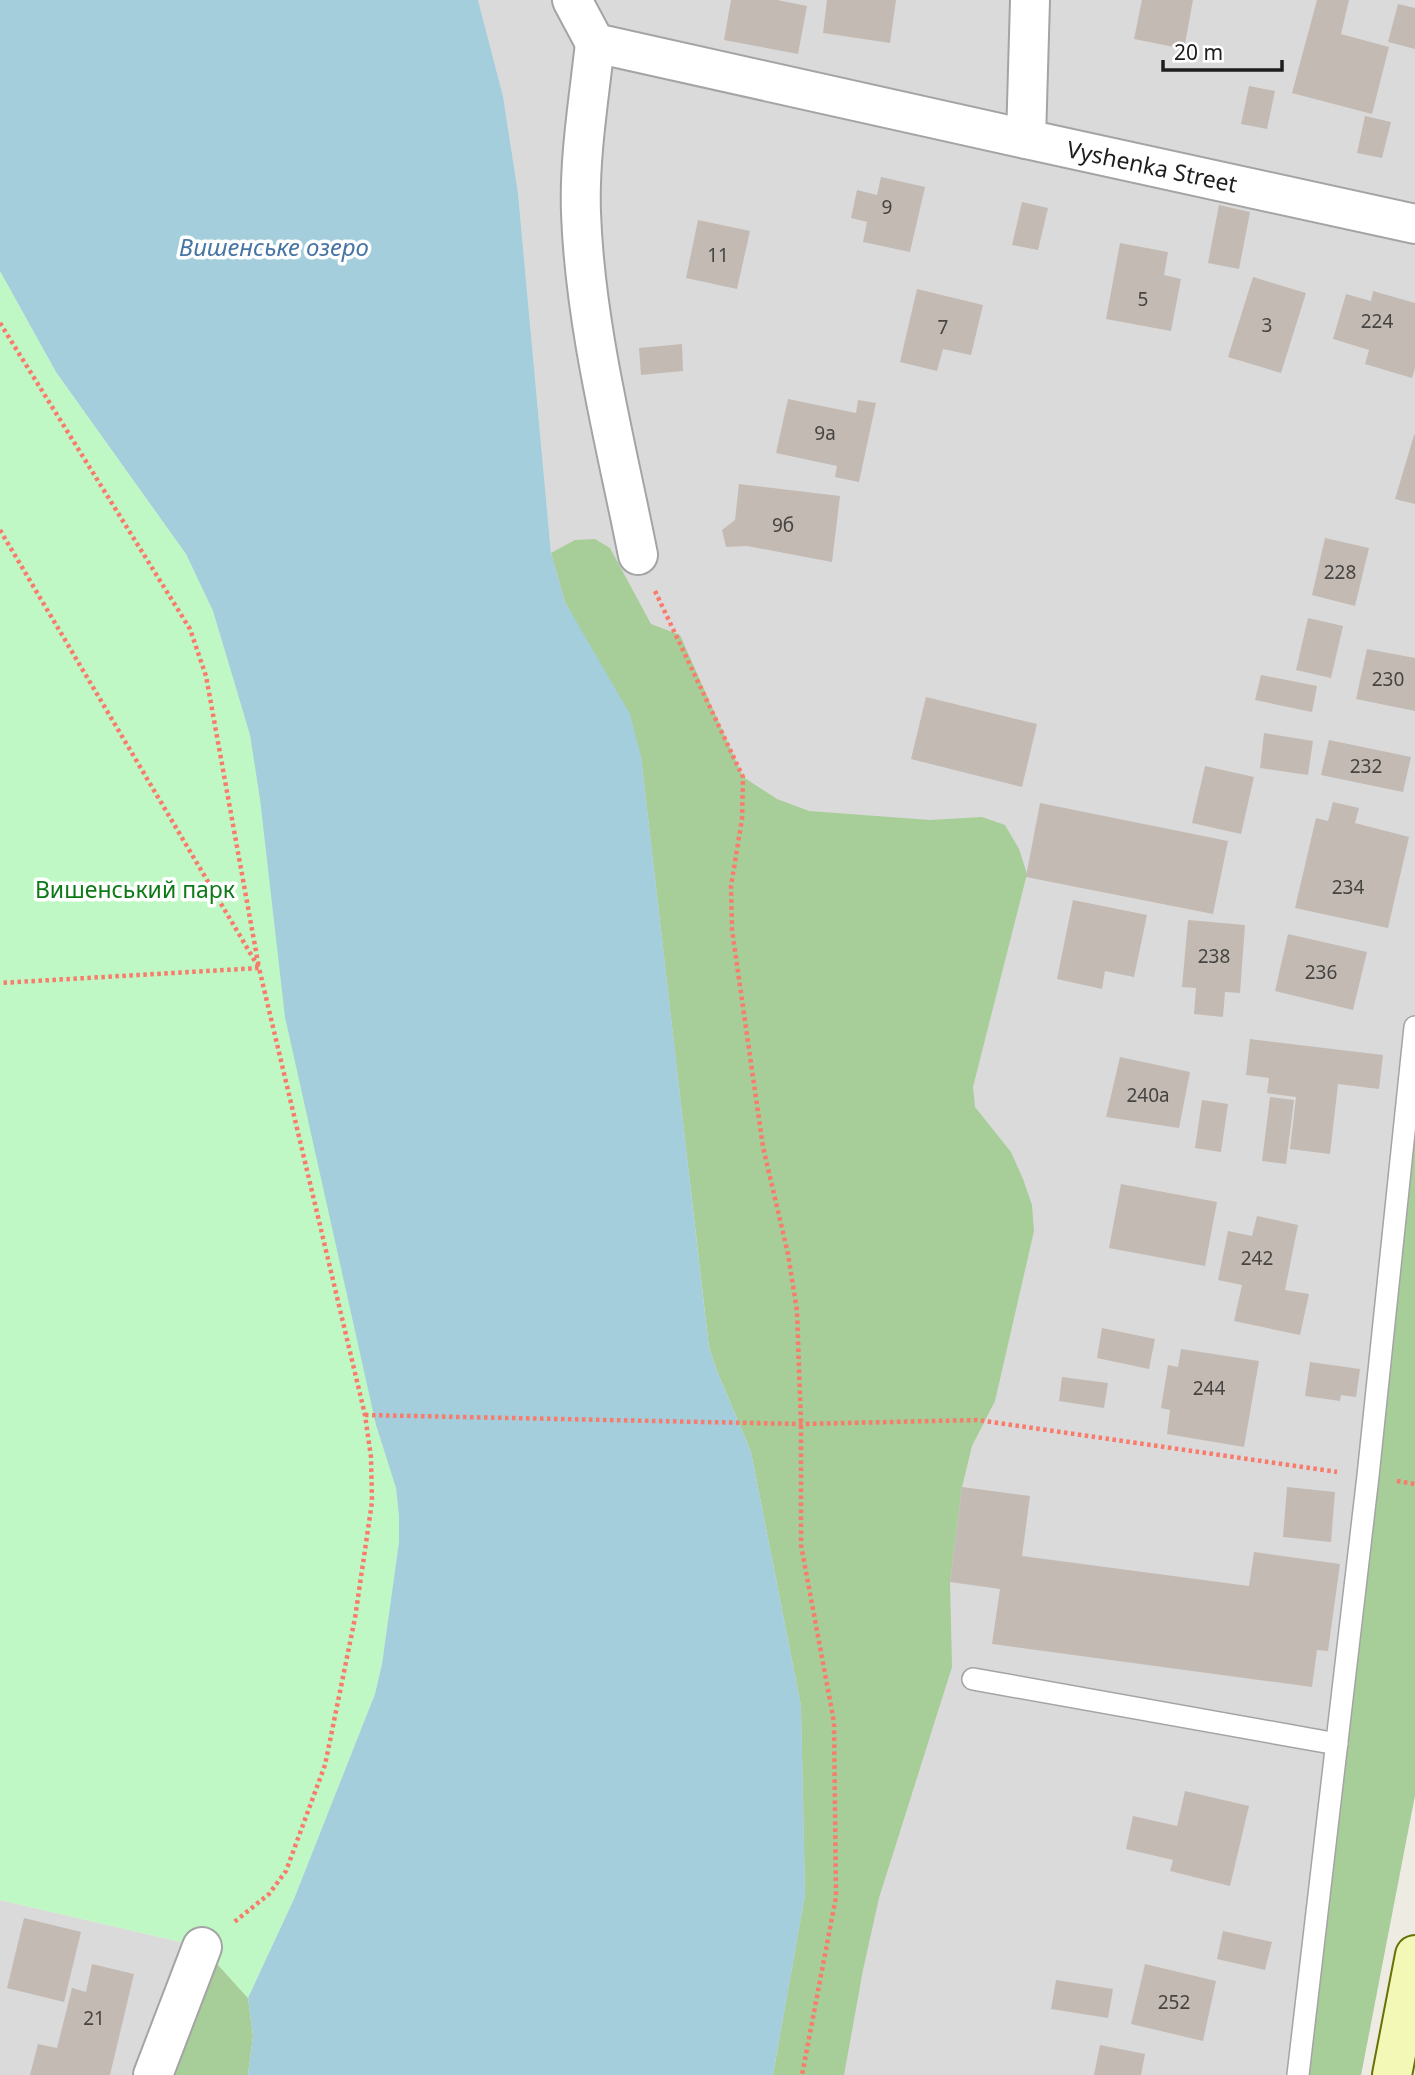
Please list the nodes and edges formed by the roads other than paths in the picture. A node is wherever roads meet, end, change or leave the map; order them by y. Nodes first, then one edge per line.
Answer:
1 (572, 0) edge
2 (1030, 0) edge
3 (595, 43) junction
4 (1026, 139) junction
5 (1415, 224) edge
6 (638, 555) road end
7 (1415, 1027) edge
8 (973, 1679) dead end
9 (1337, 1744) junction
10 (202, 1947) road end
11 (1415, 1955) edge
12 (153, 2075) edge
13 (1298, 2075) edge
14 (1392, 2075) edge

1 - 3 street
2 - 4 street
3 - 4 street, Vyshenka Street
3 - 6 street
4 - 5 street, Vyshenka Street
7 - 9 lane
8 - 9 lane
9 - 13 lane
10 - 12 street
11 - 14 main road

